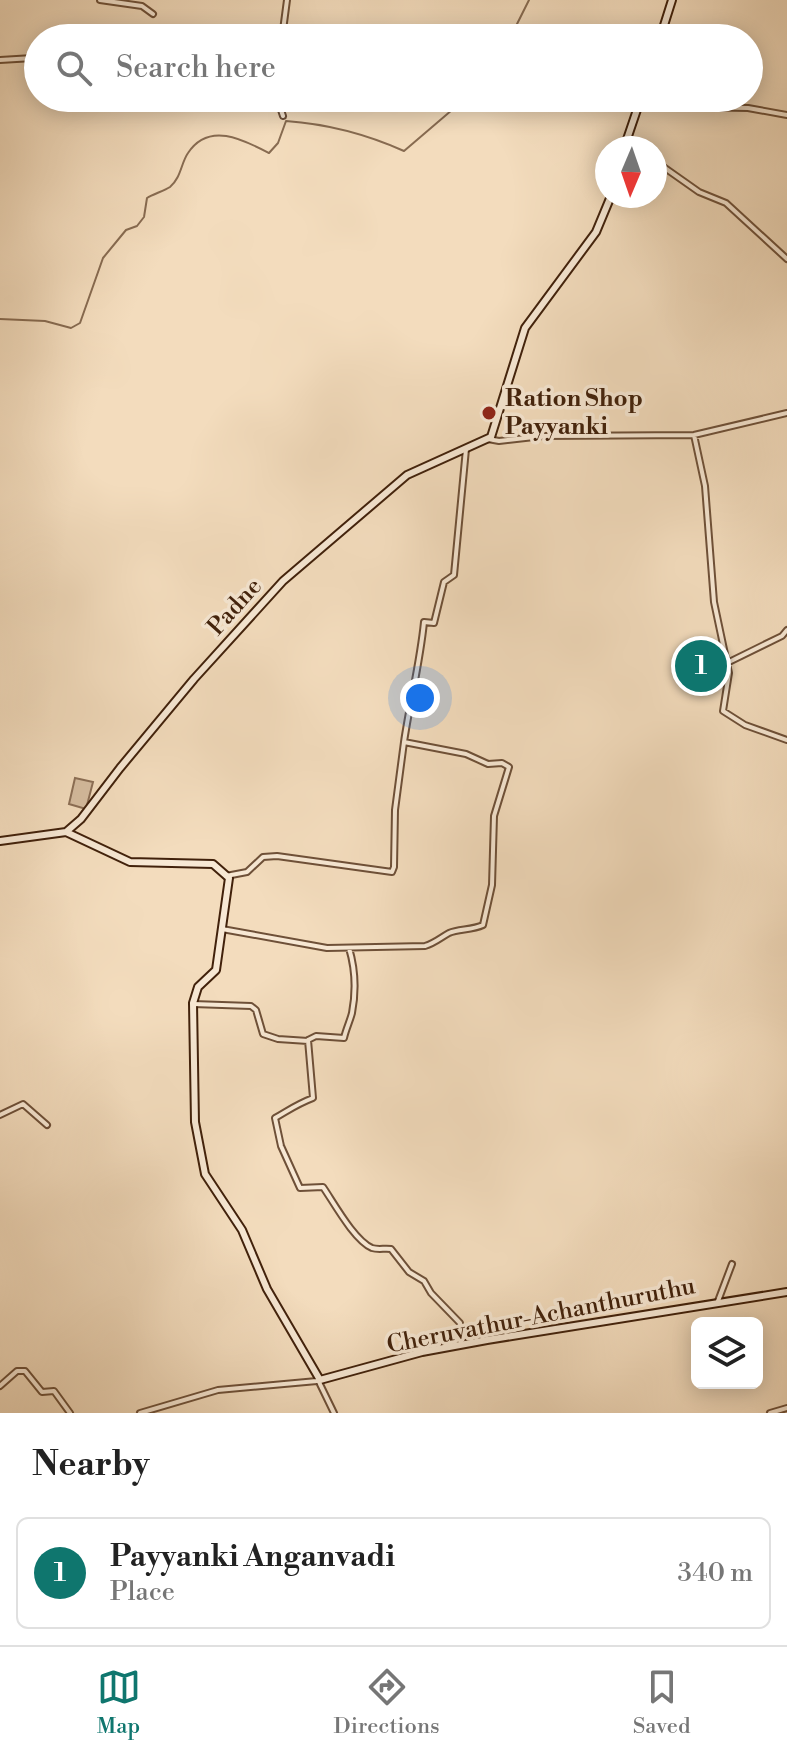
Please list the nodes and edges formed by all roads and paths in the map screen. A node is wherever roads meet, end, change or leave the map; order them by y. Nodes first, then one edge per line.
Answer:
1 (100, 0) edge
2 (287, 0) edge
3 (672, 0) edge
4 (153, 14) dead end
5 (284, 24) edge
6 (664, 24) edge
7 (24, 59) edge
8 (0, 60) edge
9 (763, 111) edge
10 (282, 112) edge
11 (637, 112) edge
12 (787, 115) edge
13 (283, 116) dead end
14 (629, 136) edge
15 (667, 169) edge
16 (606, 208) edge
17 (787, 259) edge
18 (787, 413) edge
19 (694, 435) junction
20 (488, 439) junction
21 (467, 447) junction
22 (787, 630) edge
23 (727, 663) junction
24 (787, 740) edge
25 (404, 742) junction
26 (66, 832) junction
27 (0, 841) edge
28 (226, 876) junction
29 (222, 929) junction
30 (349, 948) junction
31 (193, 1004) junction
32 (308, 1041) junction
33 (0, 1115) edge
34 (47, 1125) dead end
35 (732, 1264) dead end
36 (787, 1292) edge
37 (718, 1301) junction
38 (461, 1345) junction
39 (318, 1380) junction
40 (0, 1386) edge
41 (787, 1408) edge
42 (70, 1413) edge
43 (140, 1413) edge
44 (334, 1413) edge
45 (770, 1413) edge

1 - 4 street
2 - 5 street
3 - 6 main road
7 - 8 street
9 - 12 street
10 - 13 street
11 - 14 main road
15 - 17 street
16 - 20 main road
18 - 19 street
19 - 20 street
19 - 23 street
20 - 21 main road, Padne
21 - 25 street
21 - 26 main road, Padne
22 - 23 street
23 - 24 street
25 - 28 street
25 - 30 street
26 - 27 main road
26 - 28 main road
28 - 29 main road
29 - 30 street
29 - 31 main road
30 - 32 street
31 - 32 street
31 - 39 main road
32 - 38 street
33 - 34 street
35 - 37 street
36 - 37 main road, Cheruvathur-Achanthuruthu
37 - 38 main road, Cheruvathur-Achanthuruthu
38 - 39 main road, Cheruvathur-Achanthuruthu
39 - 43 street
39 - 44 street
40 - 42 street
41 - 45 street

